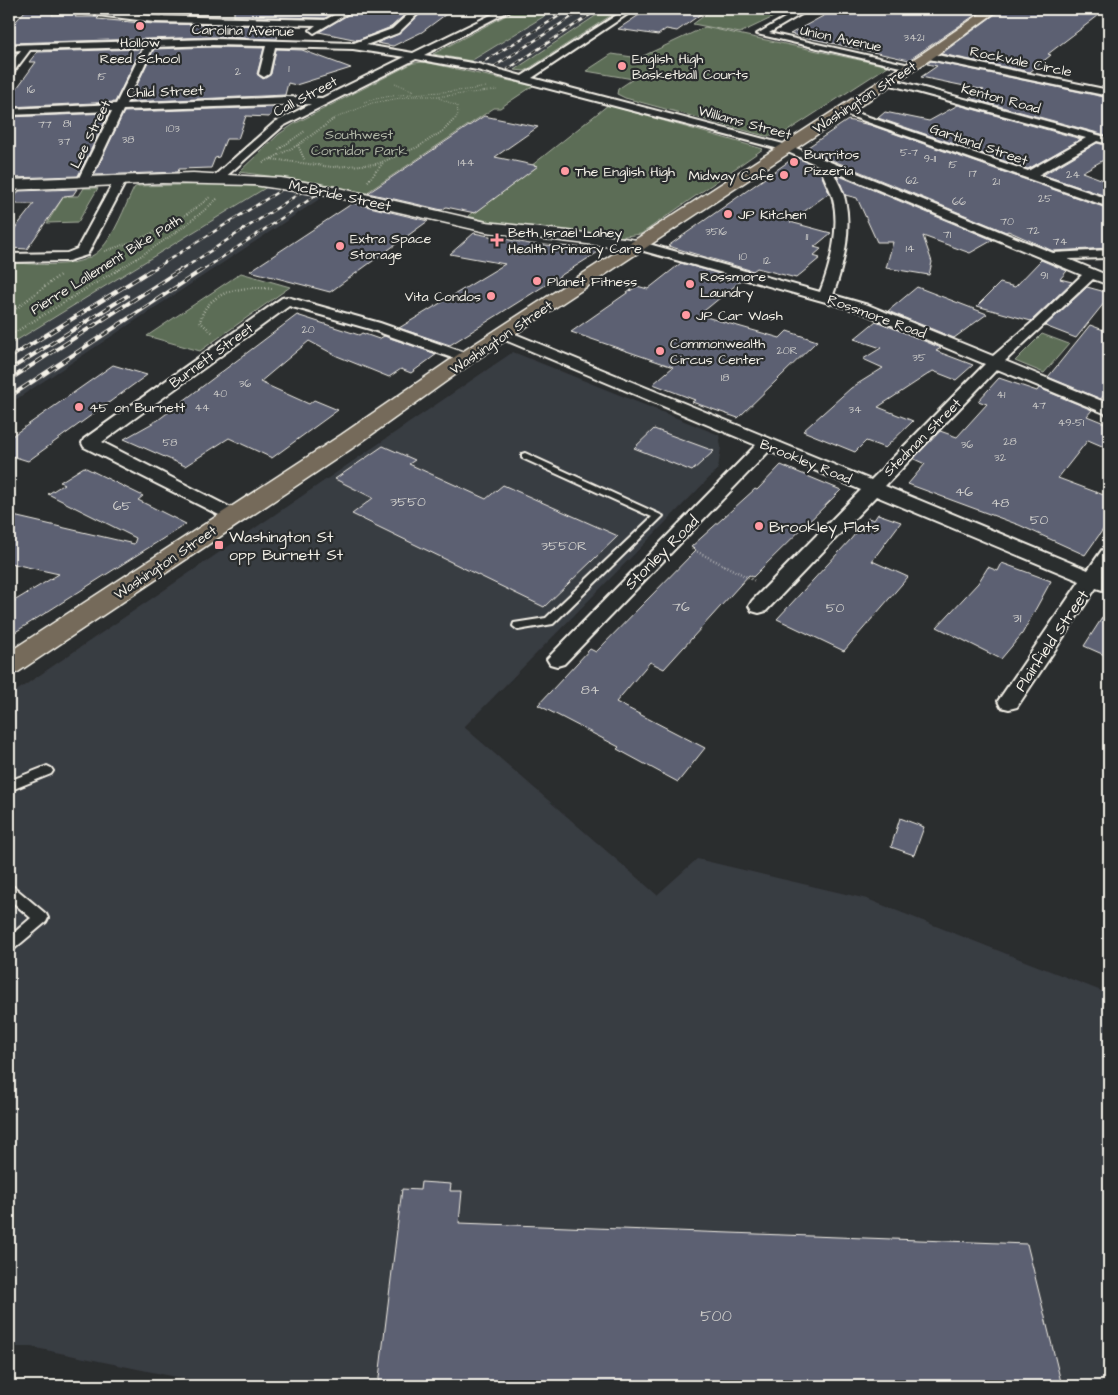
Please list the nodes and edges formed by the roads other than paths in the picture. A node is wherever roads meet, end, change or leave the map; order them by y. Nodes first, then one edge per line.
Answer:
1 (74, 9) edge
2 (351, 9) edge
3 (419, 9) edge
4 (509, 9) edge
5 (631, 9) edge
6 (802, 9) edge
7 (994, 9) edge
8 (193, 11) dead end
9 (173, 18) junction
10 (326, 23) junction
11 (271, 43) junction
12 (150, 44) junction
13 (287, 44) junction
14 (352, 46) junction
15 (9, 48) edge
16 (28, 48) junction
17 (415, 56) junction
18 (927, 56) junction
19 (909, 66) junction
20 (9, 72) edge
21 (264, 74) dead end
22 (525, 78) junction
23 (887, 81) junction
24 (1109, 93) edge
25 (323, 101) junction
26 (118, 107) junction
27 (840, 111) junction
28 (9, 112) edge
29 (1096, 138) junction
30 (1109, 141) edge
31 (787, 148) junction
32 (825, 164) junction
33 (1028, 176) junction
34 (120, 181) junction
35 (82, 182) junction
36 (9, 184) edge
37 (216, 186) junction
38 (1109, 203) edge
39 (638, 245) junction
40 (1109, 254) edge
41 (1050, 256) junction
42 (9, 258) edge
43 (1092, 274) junction
44 (1109, 281) edge
45 (825, 297) junction
46 (503, 334) junction
47 (466, 358) junction
48 (994, 362) junction
49 (1109, 410) edge
50 (766, 445) junction
51 (525, 456) dead end
52 (872, 488) junction
53 (234, 516) junction
54 (1109, 554) edge
55 (1101, 583) edge
56 (759, 606) dead end
57 (518, 626) dead end
58 (556, 659) dead end
59 (9, 665) edge
60 (1009, 701) dead end
61 (48, 771) dead end
62 (9, 786) edge
63 (9, 891) edge
64 (9, 945) edge

1 - 9 street
2 - 10 street
3 - 14 street
4 - 17 street, Call Street
5 - 22 street
6 - 19 street, Union Avenue
7 - 18 main road, Washington Street
8 - 9 street
9 - 10 street
10 - 13 street
11 - 12 street, Carolina Avenue
11 - 13 street, Carolina Avenue
11 - 21 street
12 - 16 street, Carolina Avenue
12 - 26 street, Lee Street
13 - 14 street, Carolina Avenue
14 - 17 street, Carolina Avenue
15 - 16 street, Carolina Avenue
16 - 20 street
17 - 22 street, Williams Street
17 - 25 street, Call Street
18 - 19 main road, Washington Street
18 - 24 street, Rockvale Circle
19 - 23 main road, Washington Street
22 - 31 street, Williams Street
23 - 27 main road, Washington Street
23 - 29 street, Kenton Road
25 - 26 street, Child Street
25 - 37 street, Call Street
26 - 28 street, Child Street
26 - 35 street, Lee Street
27 - 31 main road, Washington Street
27 - 33 street, Gartland Street
29 - 30 street, Kenton Road
29 - 33 street
31 - 32 street, Williams Street
31 - 39 main road, Washington Street
32 - 41 street, Williams Street
32 - 45 street
33 - 38 street, Gartland Street
34 - 35 street, McBride Street
34 - 37 street, McBride Street
34 - 42 street
35 - 36 street, McBride Street
37 - 39 street, McBride Street
39 - 45 street, Rossmore Road
39 - 46 main road, Washington Street
40 - 41 street
41 - 43 street, Williams Street
43 - 44 street, Williams Street
43 - 48 street, Stedman Street
45 - 48 street, Rossmore Road
46 - 47 main road, Washington Street
46 - 50 street, Brookley Road
47 - 53 main road, Washington Street
47 - 53 street, Burnett Street
48 - 49 street, Rossmore Road
48 - 52 street, Stedman Street
50 - 52 street, Brookley Road
50 - 58 street, Stonley Road
51 - 57 lane
52 - 55 street, Brookley Road
52 - 56 street, Stedman Street
53 - 59 main road, Washington Street
54 - 55 street, Plainfield Street
55 - 60 street, Plainfield Street
61 - 62 lane
63 - 64 lane

